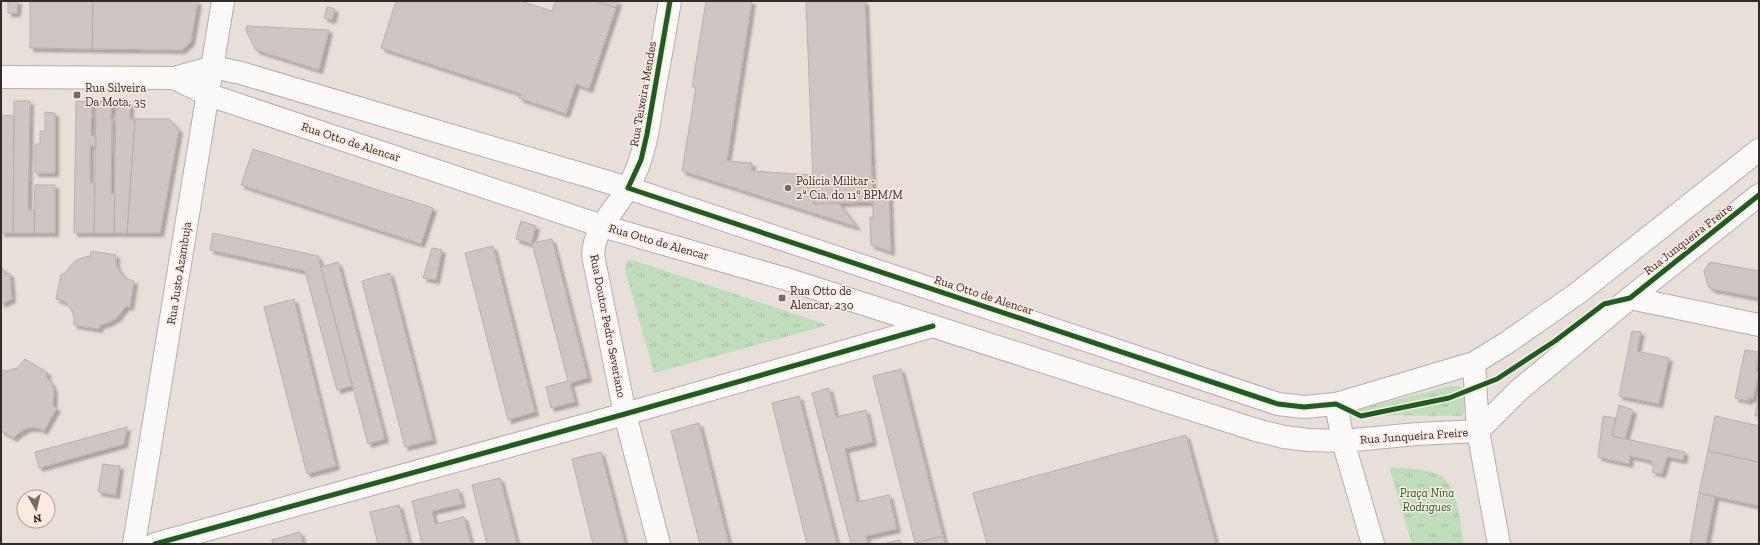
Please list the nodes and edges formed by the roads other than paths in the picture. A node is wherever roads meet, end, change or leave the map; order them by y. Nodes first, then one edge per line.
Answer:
1 (223, 1) edge
2 (670, 1) edge
3 (213, 67) junction
4 (1, 77) edge
5 (174, 78) junction
6 (209, 95) junction
7 (1759, 150) edge
8 (628, 188) junction
9 (1759, 195) edge
10 (602, 226) junction
11 (1630, 298) junction
12 (1759, 325) edge
13 (933, 326) junction
14 (1474, 363) junction
15 (1336, 404) junction
16 (625, 414) junction
17 (1478, 431) junction
18 (1343, 441) junction
19 (134, 544) edge
20 (155, 544) edge
21 (659, 544) edge
22 (1373, 544) edge
23 (1499, 544) edge

1 - 3 main road, Rua Justo Azambuja
2 - 8 main road, Rua Teixeira Mendes
3 - 5 main road
3 - 6 main road, Rua Justo Azambuja
3 - 8 main road, Rua Otto de Alencar
4 - 5 main road
5 - 6 main road, Rua Otto de Alencar
6 - 10 main road, Rua Otto de Alencar
6 - 19 main road, Rua Justo Azambuja
7 - 14 main road, Rua Junqueira Freire
8 - 10 main road, Rua Teixeira Mendes
8 - 15 main road, Rua Otto de Alencar
9 - 11 main road, Rua Junqueira Freire
10 - 13 main road, Rua Otto de Alencar
10 - 16 main road, Rua Doutor Pedro Severiano
11 - 12 main road
11 - 17 main road, Rua Junqueira Freire
13 - 16 main road
13 - 18 main road, Rua Otto de Alencar
14 - 15 main road, Rua Junqueira Freire
14 - 17 main road
15 - 18 main road
16 - 20 main road
16 - 21 main road, Rua Doutor Pedro Severiano
17 - 18 main road, Rua Junqueira Freire
17 - 23 main road
18 - 22 main road

